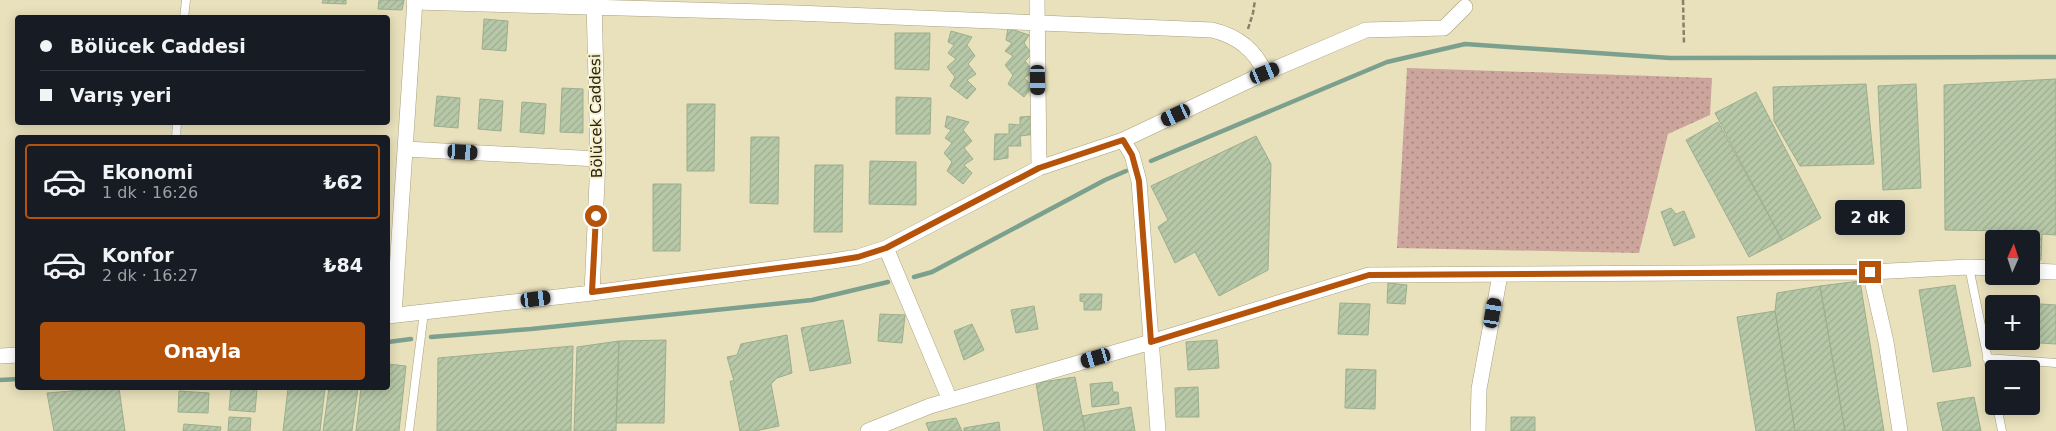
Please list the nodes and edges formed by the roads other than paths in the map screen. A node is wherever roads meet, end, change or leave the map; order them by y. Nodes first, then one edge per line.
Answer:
1 (186, 0) edge
2 (1037, 0) edge
3 (414, 1) edge
4 (594, 3) edge
5 (1465, 7) dead end
6 (184, 15) edge
7 (1037, 23) junction
8 (1265, 73) junction
9 (1123, 140) junction
10 (405, 149) junction
11 (598, 159) junction
12 (1039, 168) junction
13 (886, 248) junction
14 (1969, 267) junction
15 (1985, 268) edge
16 (2040, 271) edge
17 (1870, 272) junction
18 (2056, 272) edge
19 (1500, 275) junction
20 (592, 292) junction
21 (390, 315) edge
22 (424, 317) junction
23 (1151, 342) junction
24 (15, 354) edge
25 (0, 356) edge
26 (1988, 358) joint
27 (2056, 363) edge
28 (950, 400) junction
29 (1999, 415) edge
30 (409, 431) edge
31 (868, 431) edge
32 (1158, 431) edge
33 (1478, 431) edge
34 (1900, 431) edge
35 (2002, 431) edge

1 - 6 lane
2 - 7 street
3 - 4 street
3 - 10 street
4 - 7 street
4 - 11 street, Bölücek Caddesi
5 - 8 street
7 - 8 street
7 - 12 street
8 - 9 street
9 - 12 street
9 - 23 street
10 - 11 street
10 - 21 street
11 - 20 street, Bölücek Caddesi
12 - 13 street
13 - 20 street
13 - 28 street
14 - 15 street
14 - 17 street
14 - 26 lane
16 - 18 street
17 - 19 street
17 - 34 street
19 - 23 street
19 - 33 street
20 - 22 street
21 - 22 street
22 - 30 lane
23 - 28 street
23 - 32 street
24 - 25 street
26 - 27 lane
28 - 31 street
29 - 35 lane

